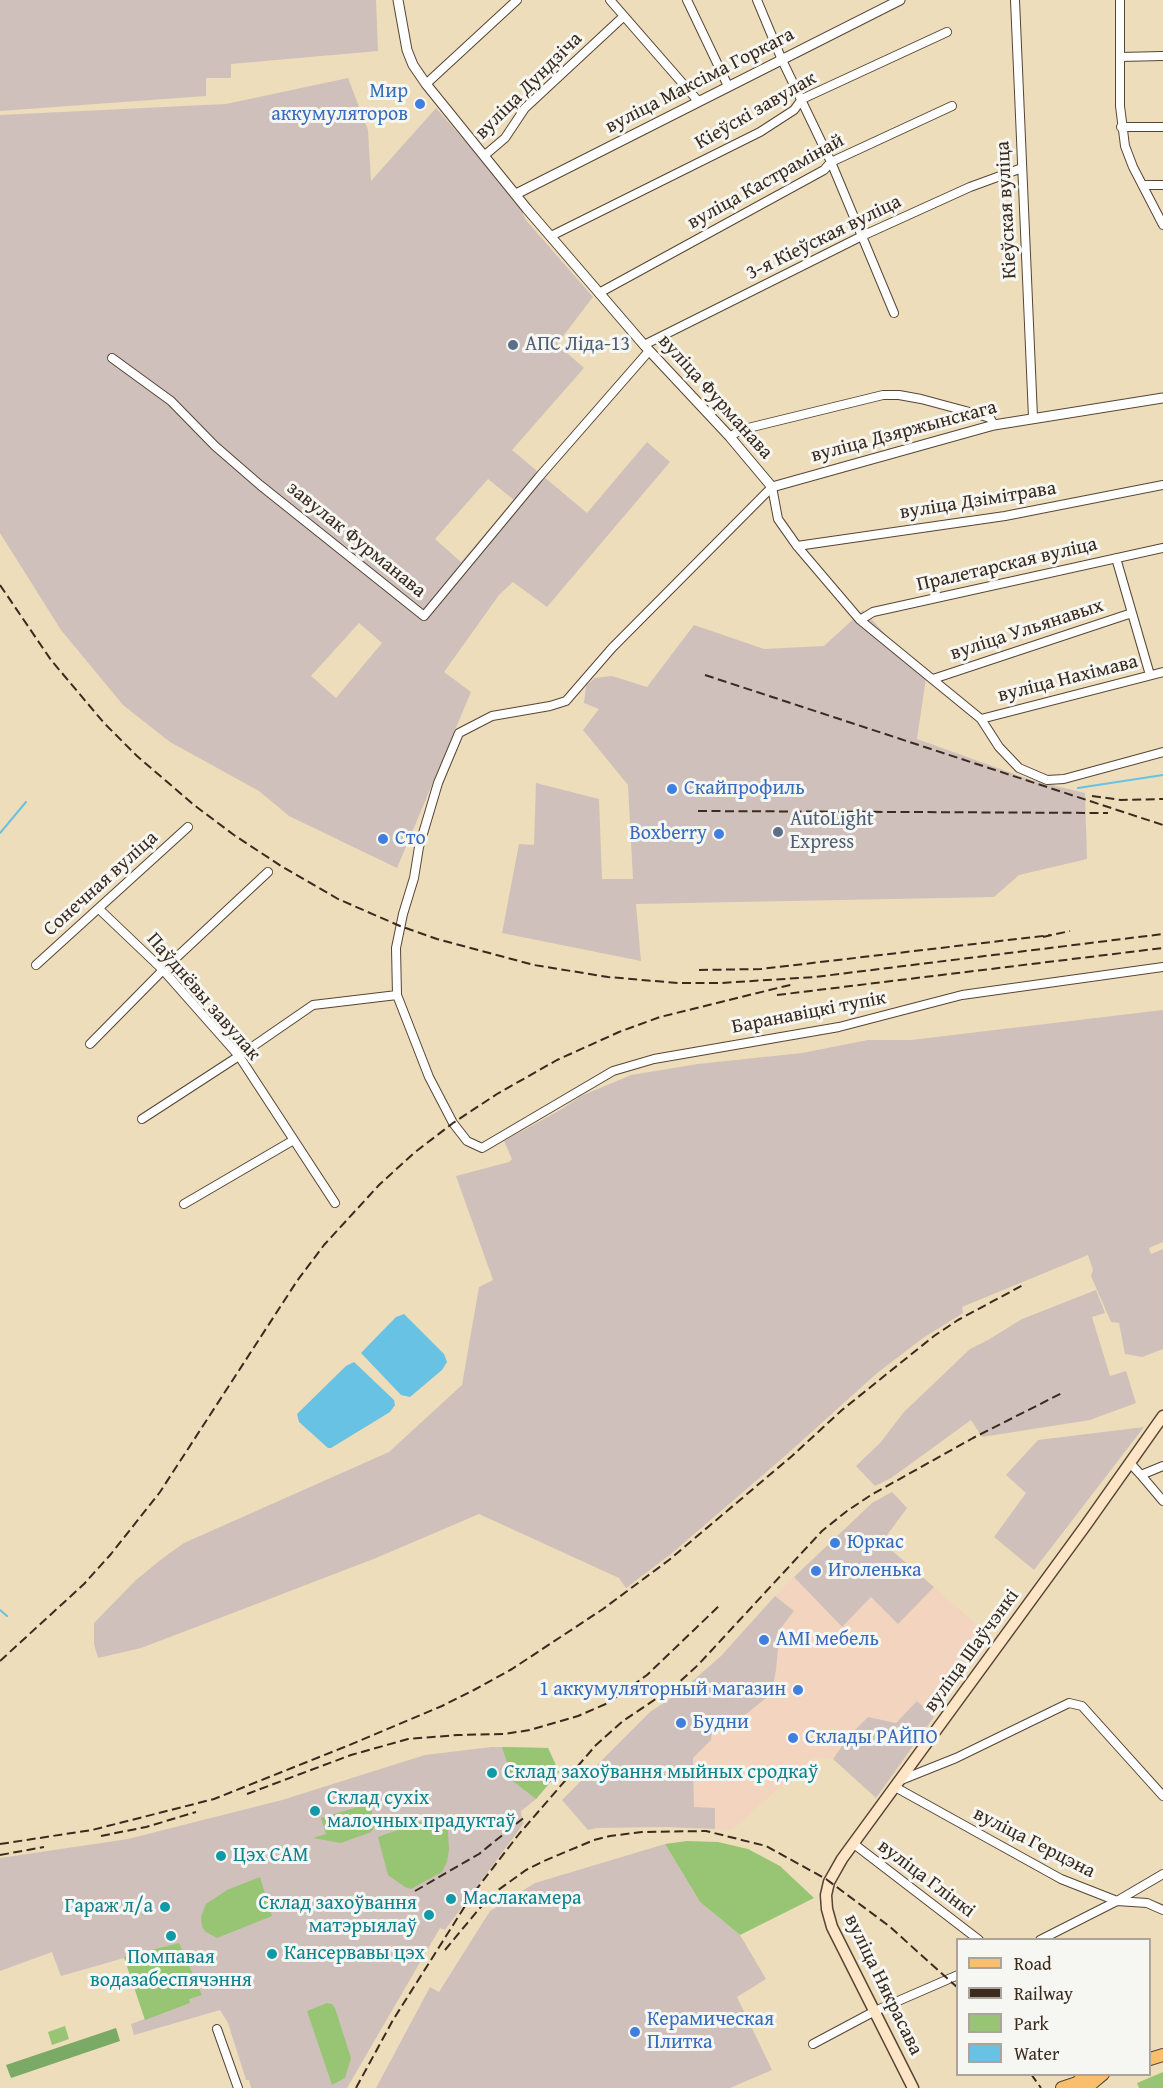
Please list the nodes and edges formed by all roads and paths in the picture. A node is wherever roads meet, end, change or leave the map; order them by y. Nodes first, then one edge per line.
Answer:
1 (398, 0) edge
2 (517, 0) edge
3 (610, 0) edge
4 (687, 0) edge
5 (757, 0) edge
6 (900, 0) edge
7 (1015, 0) edge
8 (1120, 0) edge
9 (624, 16) junction
10 (947, 32) dead end
11 (1163, 56) edge
12 (1120, 57) junction
13 (782, 60) junction
14 (426, 84) junction
15 (728, 86) junction
16 (802, 99) junction
17 (698, 101) junction
18 (952, 106) dead end
19 (1121, 127) junction
20 (1163, 127) edge
21 (484, 155) junction
22 (831, 162) junction
23 (1022, 168) junction
24 (1163, 184) edge
25 (1143, 185) junction
26 (516, 194) junction
27 (1163, 225) edge
28 (551, 236) junction
29 (862, 236) junction
30 (599, 293) junction
31 (894, 313) dead end
32 (647, 348) junction
33 (112, 358) dead end
34 (1163, 398) edge
35 (1033, 417) junction
36 (994, 425) junction
37 (730, 437) junction
38 (1163, 485) edge
39 (772, 487) junction
40 (798, 546) junction
41 (1163, 548) edge
42 (1116, 558) junction
43 (1132, 613) junction
44 (860, 620) junction
45 (1163, 672) edge
46 (1150, 675) junction
47 (933, 679) junction
48 (981, 719) junction
49 (1163, 752) edge
50 (188, 827) dead end
51 (268, 872) dead end
52 (99, 909) junction
53 (36, 965) dead end
54 (1163, 967) edge
55 (163, 970) junction
56 (397, 996) junction
57 (90, 1044) dead end
58 (239, 1056) junction
59 (142, 1119) dead end
60 (292, 1141) junction
61 (334, 1203) dead end
62 (184, 1204) dead end
63 (1163, 1416) edge
64 (1130, 1463) junction
65 (1163, 1466) edge
66 (1141, 1475) junction
67 (1163, 1501) edge
68 (898, 1784) junction
69 (1163, 1796) edge
70 (854, 1844) junction
71 (1163, 1874) edge
72 (826, 1895) joint
73 (1117, 1901) junction
74 (1163, 1910) edge
75 (976, 1938) edge
76 (1048, 1938) edge
77 (956, 1975) edge
78 (874, 2011) junction
79 (217, 2029) dead end
80 (813, 2044) dead end
81 (1100, 2076) edge
82 (1081, 2079) edge
83 (238, 2088) edge
84 (913, 2088) edge
85 (1062, 2088) edge

1 - 14 street, вуліца Фурманава
2 - 14 street
3 - 9 street
4 - 15 street
5 - 13 street
6 - 13 street, вуліца Максіма Горкага
7 - 23 street, Кіеўская вуліца
8 - 12 street
9 - 17 street
9 - 21 street, вуліца Дундзіча
10 - 16 street, Кіеўскі завулак
11 - 12 street
12 - 19 street
13 - 15 street, вуліца Максіма Горкага
13 - 16 street
14 - 21 street, вуліца Фурманава
15 - 17 street, вуліца Максіма Горкага
16 - 22 street
16 - 28 street, Кіеўскі завулак
17 - 26 street, вуліца Максіма Горкага
18 - 22 street, вуліца Кастрамінай
19 - 20 street
19 - 25 street
21 - 26 street, вуліца Фурманава
22 - 29 street
22 - 30 street, вуліца Кастрамінай
23 - 29 street, 3-я Кіеўская вуліца
23 - 35 street, Кіеўская вуліца
24 - 25 street
25 - 27 street
26 - 28 street, вуліца Фурманава
28 - 30 street, вуліца Фурманава
29 - 31 street
29 - 32 street, 3-я Кіеўская вуліца
30 - 32 street, вуліца Фурманава
32 - 33 street, завулак Фурманава
32 - 37 street, вуліца Фурманава
34 - 35 street, вуліца Дзяржынскага
35 - 36 street, вуліца Дзяржынскага
36 - 37 street
36 - 39 street, вуліца Дзяржынскага
37 - 39 street, вуліца Фурманава
38 - 40 street, вуліца Дзімітрава
39 - 40 street, вуліца Фурманава
39 - 56 street, вуліца Дзяржынскага
40 - 44 street, вуліца Фурманава
41 - 42 street, Пралетарская вуліца
42 - 43 street
42 - 44 street, Пралетарская вуліца
43 - 46 street
43 - 47 street, вуліца Ульянавых
44 - 47 street, вуліца Фурманава
45 - 46 street, вуліца Нахімава
46 - 48 street, вуліца Нахімава
47 - 48 street, вуліца Фурманава
48 - 49 street, вуліца Фурманава
50 - 52 street, Сонечная вуліца
51 - 55 street
52 - 53 street, Сонечная вуліца
52 - 55 street, Паўднёвы завулак
54 - 56 street, Баранавіцкі тупік
55 - 57 street
55 - 58 street, Паўднёвы завулак
56 - 58 street
58 - 59 street
58 - 60 street, Паўднёвы завулак
60 - 61 street, Паўднёвы завулак
60 - 62 street
63 - 64 main road, вуліца Шаўчэнкі
64 - 66 street
64 - 68 main road, вуліца Шаўчэнкі
65 - 66 street
66 - 67 street
68 - 69 street
68 - 70 main road, вуліца Шаўчэнкі
68 - 73 street, вуліца Герцэна
70 - 72 main road, вуліца Шаўчэнкі
70 - 75 street, вуліца Глінкі
71 - 73 street
72 - 78 main road, вуліца Някрасава
73 - 74 street, вуліца Герцэна
73 - 76 street
77 - 78 street
78 - 80 street
78 - 84 main road, вуліца Някрасава
79 - 83 street
81 - 82 main road
82 - 85 main road

